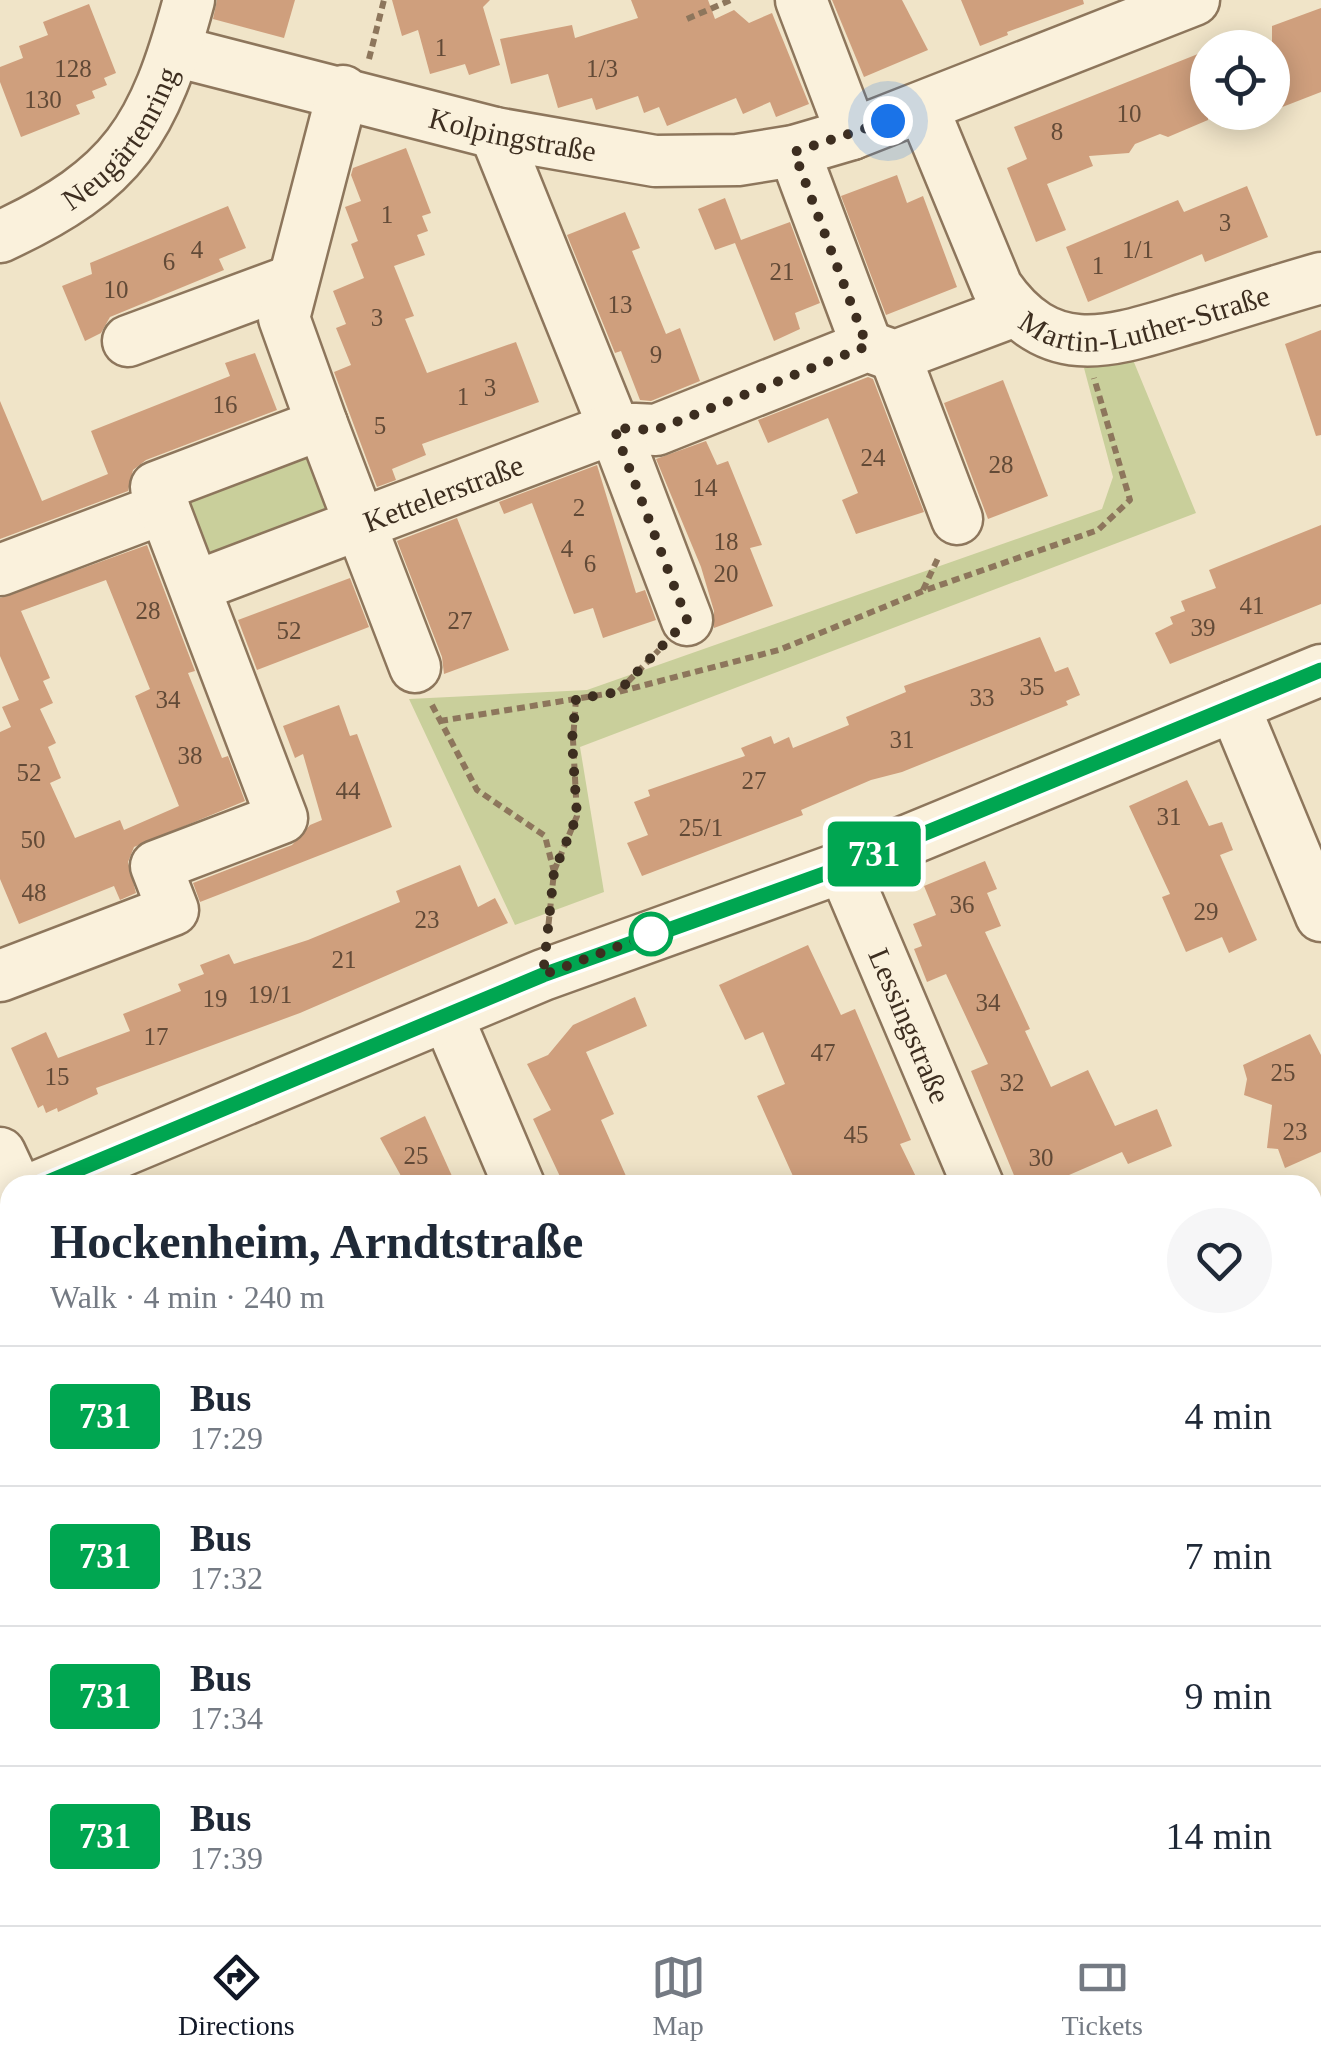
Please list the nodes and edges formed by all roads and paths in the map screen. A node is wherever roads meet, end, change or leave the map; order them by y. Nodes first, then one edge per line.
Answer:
1 (189, 0) edge
2 (384, 0) edge
3 (731, 0) edge
4 (801, 0) edge
5 (1164, 6) edge
6 (687, 19) dead end
7 (175, 51) junction
8 (343, 91) junction
9 (924, 108) junction
10 (495, 133) junction
11 (852, 134) junction
12 (794, 152) junction
13 (0, 237) edge
14 (1321, 278) edge
15 (294, 280) junction
16 (1014, 312) junction
17 (128, 340) dead end
18 (1106, 343) junction
19 (881, 351) junction
20 (322, 424) junction
21 (614, 428) junction
22 (164, 508) junction
23 (957, 519) dead end
24 (360, 524) junction
25 (0, 570) edge
26 (194, 587) junction
27 (687, 620) joint
28 (416, 667) joint
29 (1321, 670) edge
30 (618, 692) junction
31 (576, 699) junction
32 (1234, 706) junction
33 (440, 721) junction
34 (843, 867) junction
35 (554, 872) junction
36 (1321, 916) edge
37 (543, 975) junction
38 (0, 976) edge
39 (448, 1018) junction
40 (65, 1175) edge
41 (515, 1175) edge
42 (974, 1175) edge

1 - 7 street, Neugärtenring
2 - 8 path
3 - 6 path
4 - 11 street
5 - 9 street, Kolpingstraße
7 - 8 street, Kolpingstraße
7 - 13 street, Neugärtenring
8 - 10 street, Kolpingstraße
8 - 15 street
9 - 11 street, Kolpingstraße
9 - 16 street, Martin-Luther-Straße
10 - 12 street, Kolpingstraße
10 - 21 street
11 - 12 street, Kolpingstraße
12 - 19 street
14 - 18 street, Martin-Luther-Straße
15 - 17 street
15 - 20 street
16 - 18 street, Martin-Luther-Straße
16 - 19 street, Kettelerstraße
18 - 30 path
19 - 21 street, Kettelerstraße
19 - 23 street
20 - 22 street
20 - 24 street
21 - 24 street, Kettelerstraße
21 - 27 street
22 - 25 street
22 - 26 street
24 - 26 street
24 - 28 street, Kettelerstraße
26 - 38 street
27 - 30 path
28 - 33 path
29 - 32 street
30 - 31 path
31 - 33 path
31 - 35 path
32 - 34 street
32 - 36 street
33 - 35 path
34 - 37 street
34 - 42 street, Lessingstraße
35 - 37 path
37 - 39 street
39 - 40 street
39 - 41 street

